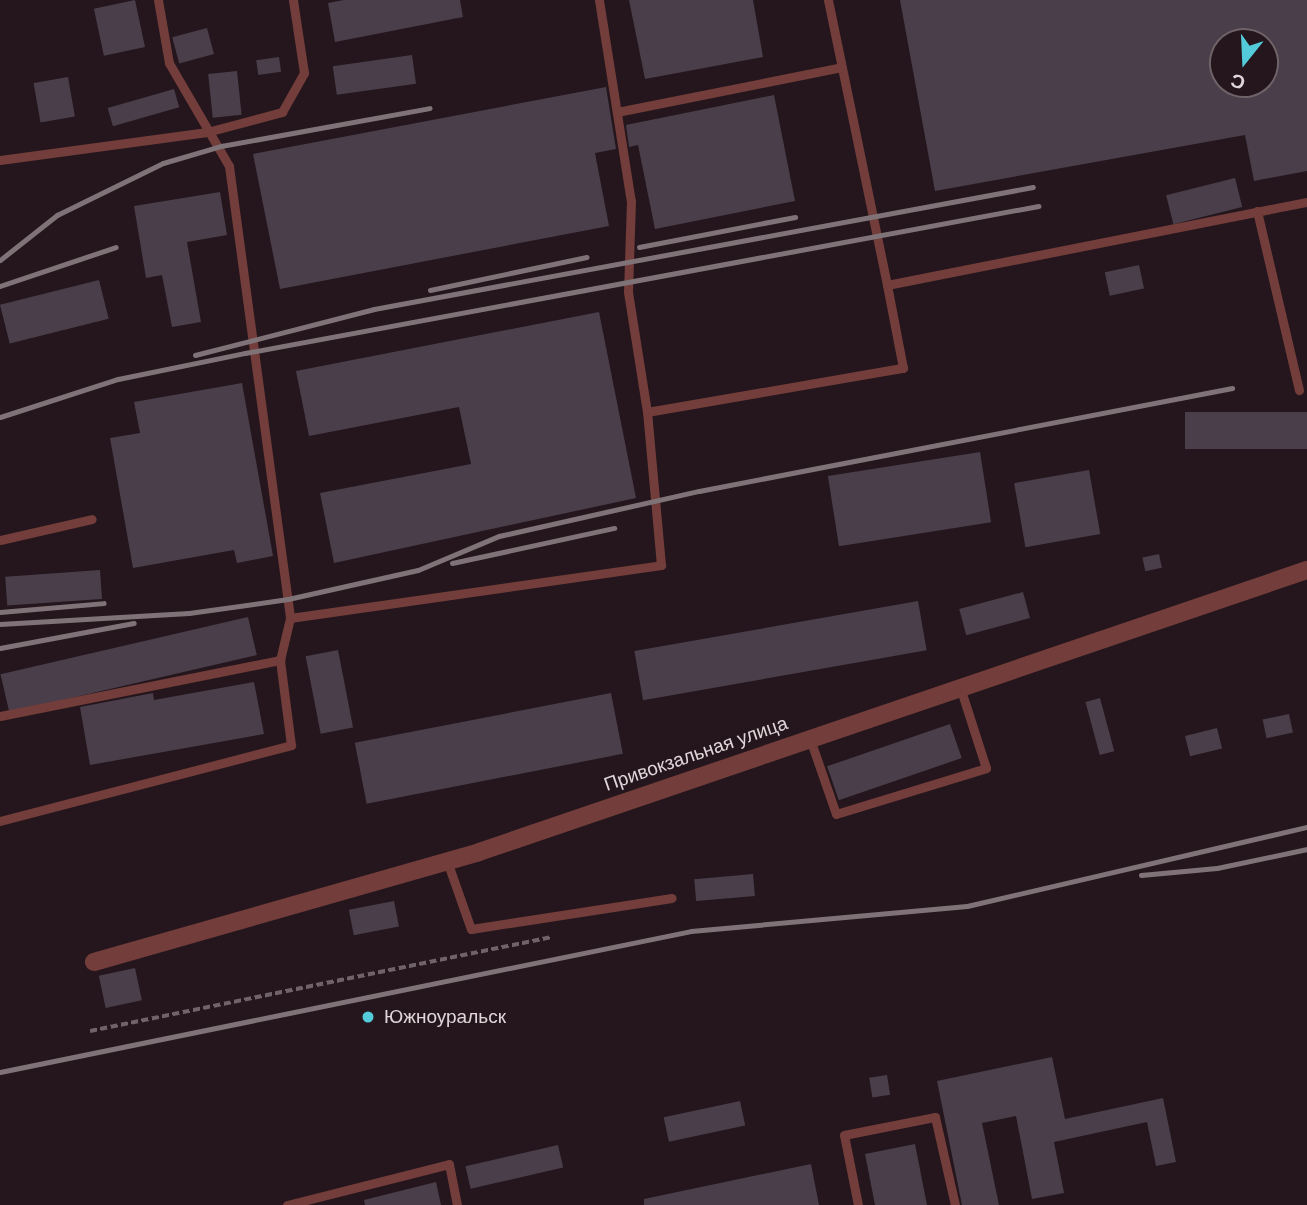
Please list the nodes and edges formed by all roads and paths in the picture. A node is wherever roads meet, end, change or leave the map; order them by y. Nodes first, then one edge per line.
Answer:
1 (158, 0) edge
2 (293, 0) edge
3 (599, 0) edge
4 (828, 0) edge
5 (842, 67) junction
6 (617, 112) junction
7 (207, 132) junction
8 (0, 160) edge
9 (1307, 202) edge
10 (1257, 211) junction
11 (887, 285) junction
12 (1299, 390) dead end
13 (647, 412) junction
14 (92, 519) dead end
15 (0, 540) edge
16 (1307, 570) edge
17 (290, 618) junction
18 (280, 660) junction
19 (960, 687) junction
20 (0, 716) edge
21 (809, 737) junction
22 (0, 821) edge
23 (447, 861) junction
24 (672, 898) dead end
25 (551, 937) dead end
26 (94, 961) dead end
27 (90, 1031) dead end
28 (287, 1205) edge
29 (457, 1205) edge
30 (858, 1205) edge
31 (955, 1205) edge

1 - 7 lane
2 - 7 lane
3 - 6 lane
4 - 5 lane
5 - 6 lane
5 - 11 lane
6 - 13 lane
7 - 8 lane
7 - 17 lane
9 - 10 lane
10 - 11 lane
10 - 12 lane
11 - 13 lane
13 - 17 lane
14 - 15 lane
16 - 19 street, Привокзальная улица
17 - 18 lane
18 - 20 lane
18 - 22 lane
19 - 21 street, Привокзальная улица
19 - 21 lane
21 - 23 street, Привокзальная улица
23 - 24 lane
23 - 26 street, Привокзальная улица
25 - 27 path
28 - 29 lane
30 - 31 lane

